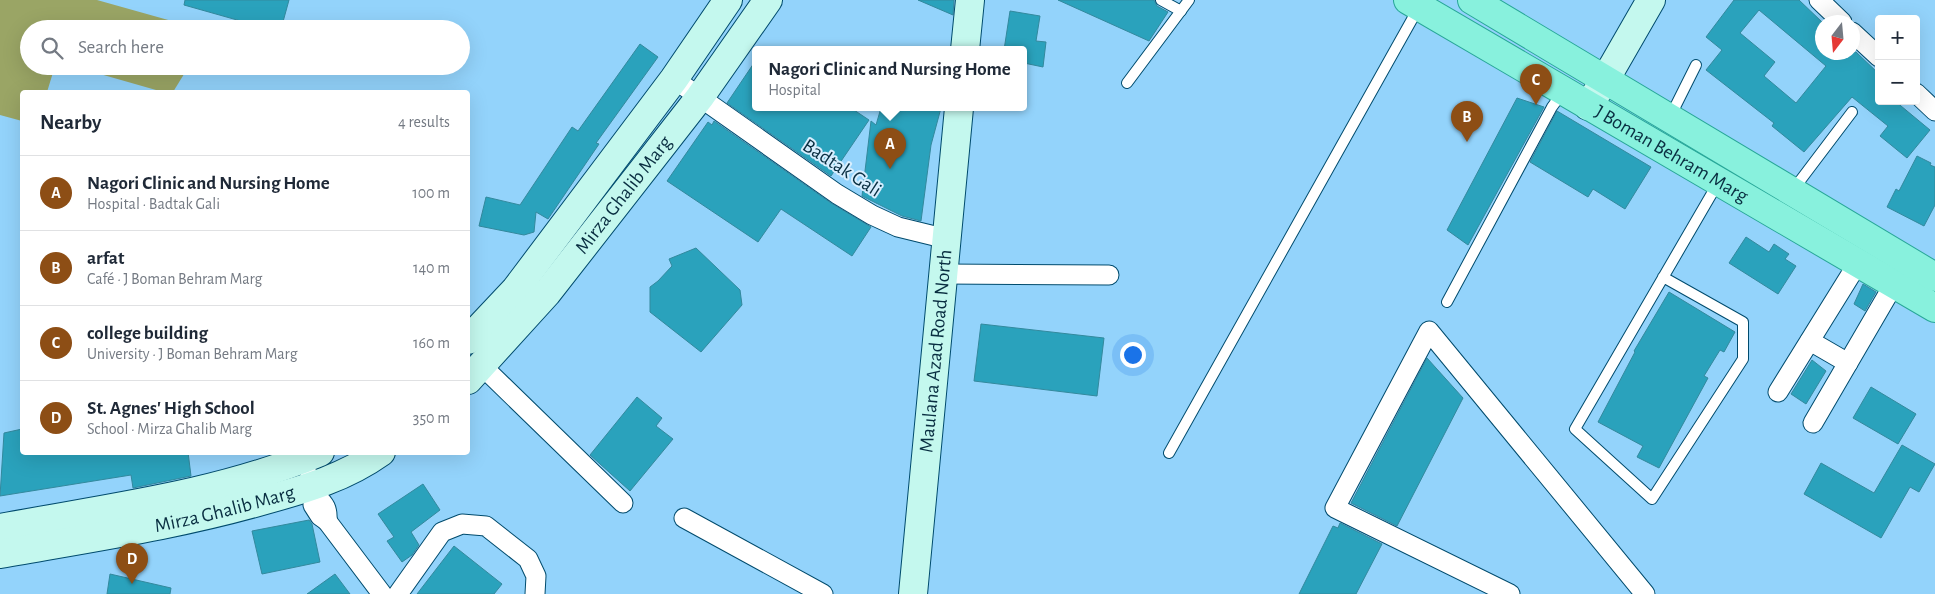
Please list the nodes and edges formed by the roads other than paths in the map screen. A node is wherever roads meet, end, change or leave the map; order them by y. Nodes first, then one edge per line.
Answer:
1 (728, 0) edge
2 (768, 0) edge
3 (970, 0) edge
4 (1161, 0) edge
5 (1188, 0) edge
6 (1651, 0) edge
7 (1819, 0) edge
8 (1414, 3) edge
9 (1487, 4) edge
10 (1181, 11) junction
11 (1835, 15) edge
12 (1860, 39) edge
13 (965, 46) edge
14 (1875, 53) edge
15 (1696, 65) dead end
16 (674, 79) junction
17 (1606, 80) junction
18 (1127, 83) dead end
19 (1563, 91) junction
20 (700, 96) junction
21 (1920, 97) edge
22 (1588, 106) junction
23 (959, 111) edge
24 (1935, 111) edge
25 (1852, 112) dead end
26 (1670, 118) junction
27 (1719, 182) junction
28 (1792, 191) junction
29 (947, 239) junction
30 (1858, 262) junction
31 (944, 274) junction
32 (1109, 275) dead end
33 (1935, 277) edge
34 (1663, 278) junction
35 (1894, 284) junction
36 (1447, 302) dead end
37 (1934, 306) edge
38 (470, 338) edge
39 (1810, 341) junction
40 (1848, 363) junction
41 (474, 373) edge
42 (1778, 392) dead end
43 (1813, 423) dead end
44 (1169, 453) dead end
45 (377, 455) edge
46 (311, 456) edge
47 (314, 491) junction
48 (623, 503) dead end
49 (684, 518) dead end
50 (0, 528) edge
51 (0, 554) edge
52 (917, 592) edge
53 (382, 594) edge
54 (398, 594) edge
55 (535, 594) edge
56 (822, 594) edge
57 (1510, 594) edge
58 (1645, 594) edge

1 - 16 main road, Mirza Ghalib Marg
2 - 20 main road, Mirza Ghalib Marg
3 - 13 main road
4 - 10 lane
5 - 10 lane
6 - 17 main road
7 - 11 street
8 - 19 main road, J Boman Behram Marg
8 - 44 lane
9 - 17 main road, J Boman Behram Marg
10 - 18 lane
12 - 14 street
15 - 26 lane
16 - 20 street, Badtak Gali
16 - 38 main road, Mirza Ghalib Marg
17 - 22 main road
17 - 26 main road, J Boman Behram Marg
19 - 22 main road, J Boman Behram Marg
19 - 36 lane
20 - 29 street, Badtak Gali
20 - 41 main road, Mirza Ghalib Marg
21 - 24 street
22 - 27 main road, J Boman Behram Marg
23 - 29 main road, Maulana Azad Road North
25 - 28 lane
26 - 28 main road, J Boman Behram Marg
27 - 30 main road, J Boman Behram Marg
27 - 34 lane
28 - 33 main road, J Boman Behram Marg
29 - 31 main road, Maulana Azad Road North
30 - 35 main road, J Boman Behram Marg
30 - 39 street
31 - 32 street
31 - 52 main road, Maulana Azad Road North
34 - 34 lane
35 - 37 main road, J Boman Behram Marg
35 - 40 street
39 - 40 street
39 - 42 street
40 - 43 street
41 - 48 street
45 - 47 main road, Mirza Ghalib Marg
46 - 47 street
46 - 50 main road, Mirza Ghalib Marg
47 - 51 main road, Mirza Ghalib Marg
47 - 53 street
49 - 56 street
54 - 55 street
57 - 58 street

